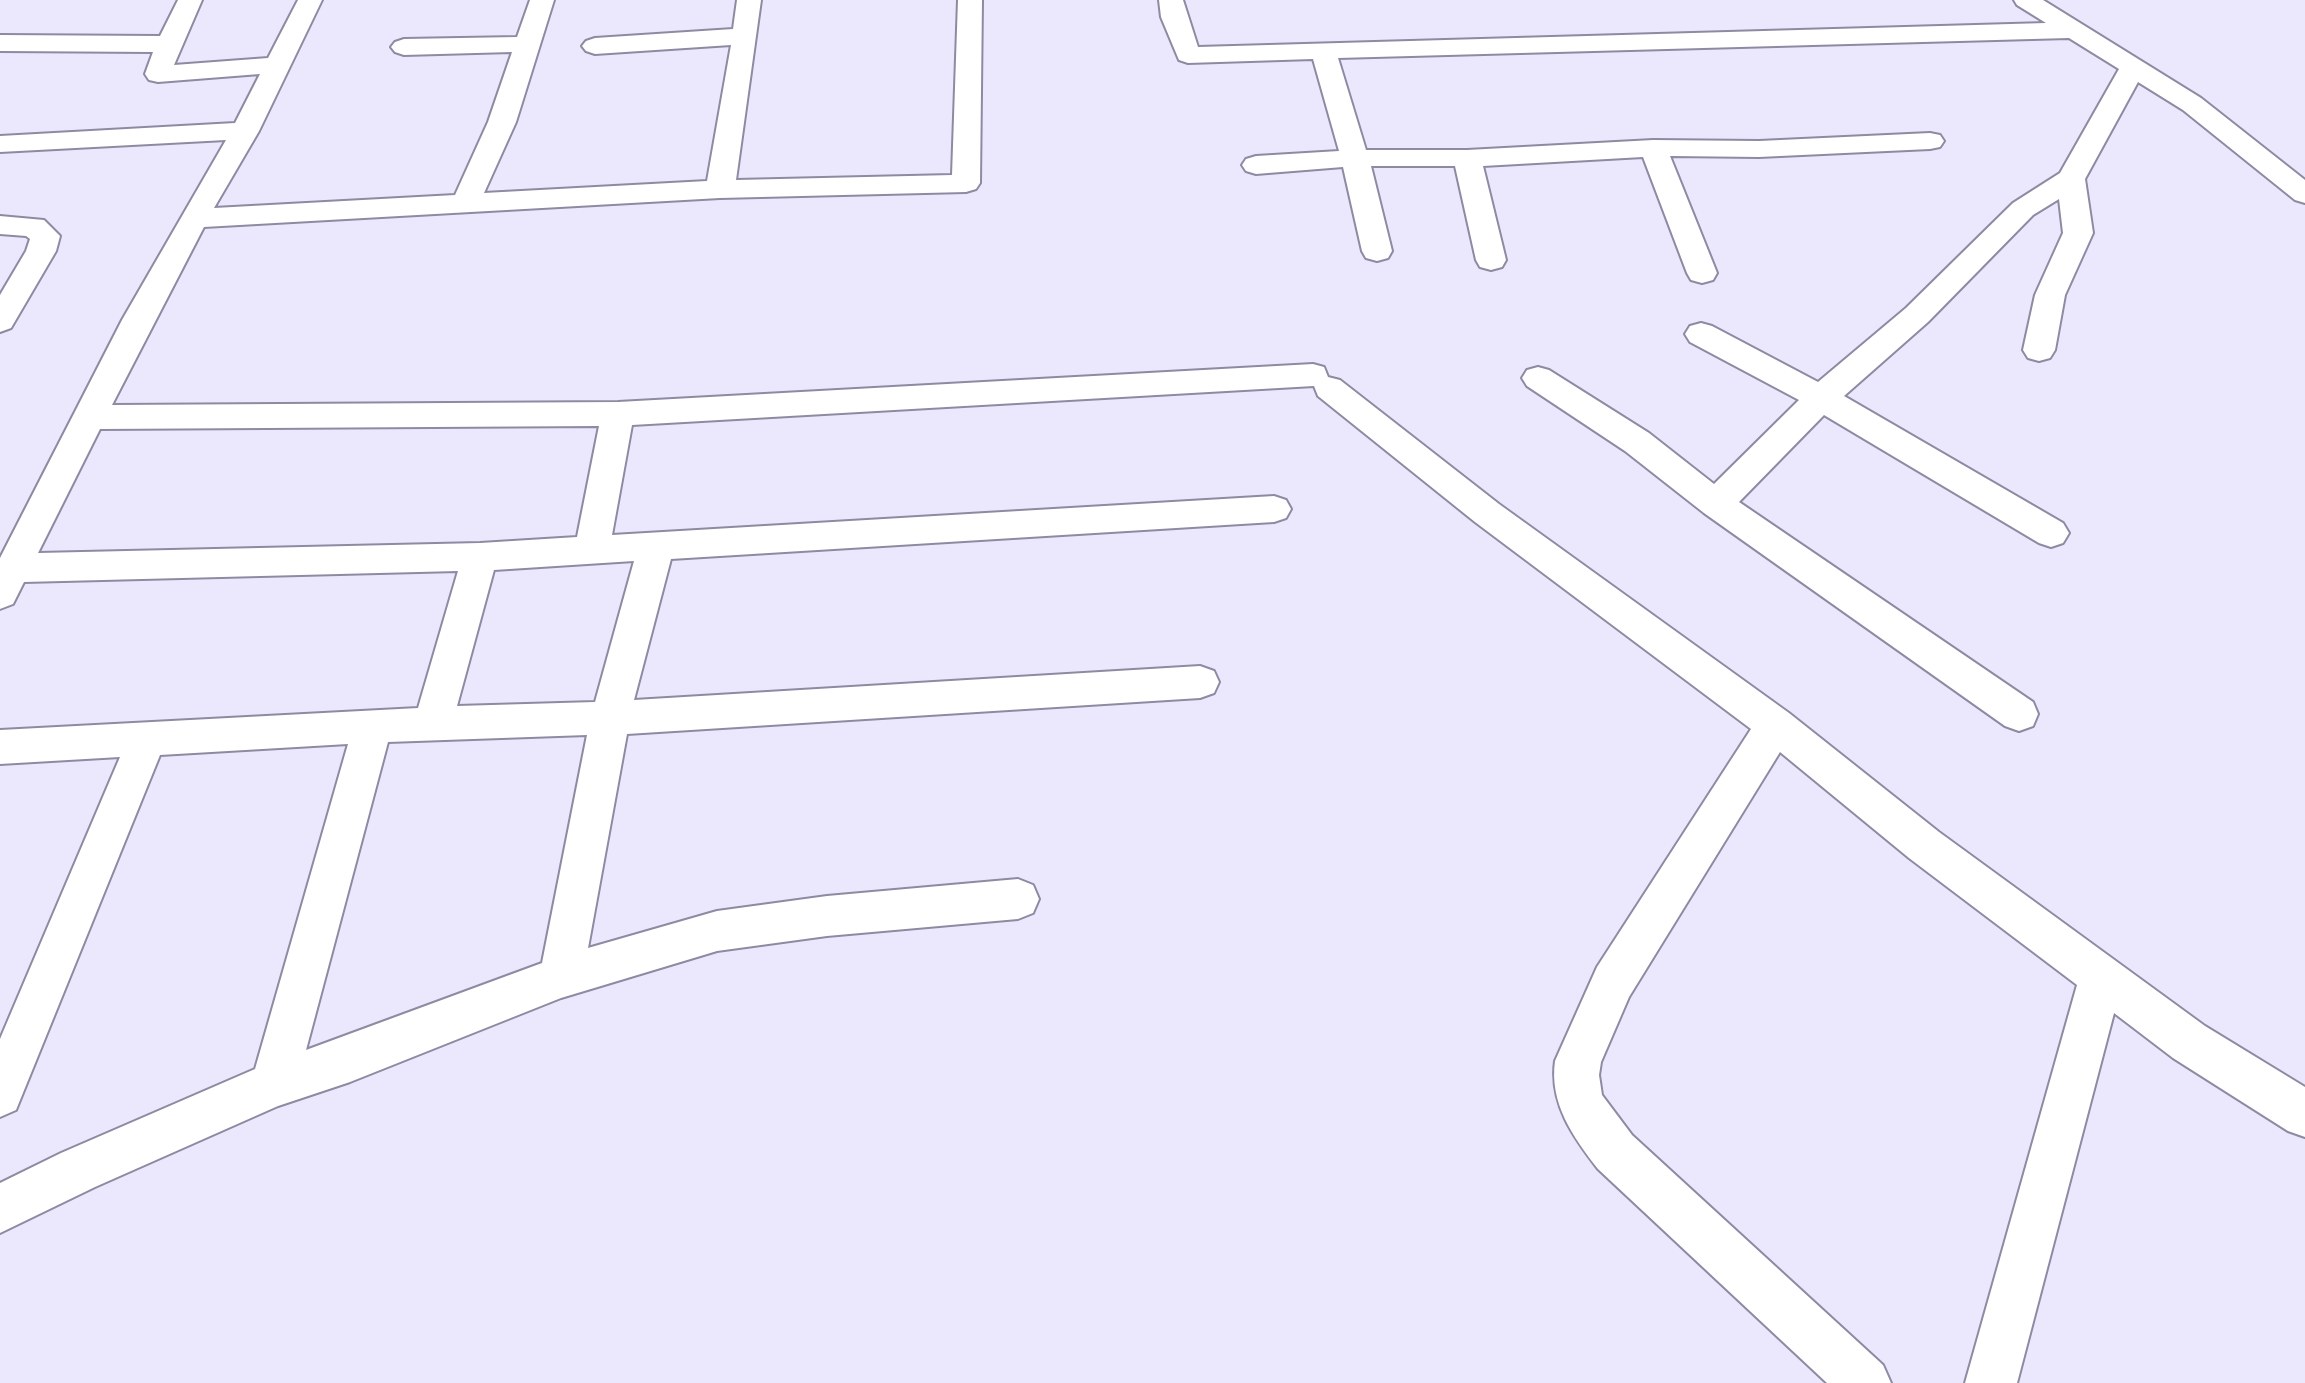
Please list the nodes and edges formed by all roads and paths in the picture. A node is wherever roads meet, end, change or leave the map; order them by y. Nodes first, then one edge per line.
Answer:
1 (190, 0) edge
2 (310, 0) edge
3 (542, 0) edge
4 (749, 0) edge
5 (970, 0) edge
6 (1171, 0) edge
7 (2025, 0) edge
8 (2074, 30) junction
9 (745, 36) junction
10 (0, 43) edge
11 (169, 44) junction
12 (528, 44) junction
13 (595, 46) dead end
14 (404, 47) dead end
15 (1323, 51) junction
16 (277, 65) junction
17 (2133, 67) junction
18 (245, 131) junction
19 (1930, 141) dead end
20 (0, 144) edge
21 (1653, 148) junction
22 (1355, 158) junction
23 (1467, 158) junction
24 (1256, 165) dead end
25 (2071, 179) junction
26 (720, 189) junction
27 (2305, 194) edge
28 (465, 204) junction
29 (194, 218) junction
30 (0, 225) edge
31 (1377, 251) dead end
32 (1492, 260) dead end
33 (1702, 273) dead end
34 (0, 321) edge
35 (1702, 334) dead end
36 (2039, 350) dead end
37 (1538, 378) dead end
38 (1821, 398) junction
39 (618, 414) junction
40 (89, 417) junction
41 (1716, 504) junction
42 (1274, 509) dead end
43 (2051, 533) dead end
44 (592, 548) junction
45 (656, 548) junction
46 (480, 557) junction
47 (7, 581) edge
48 (1200, 682) dead end
49 (2019, 714) dead end
50 (610, 718) junction
51 (433, 724) junction
52 (1775, 725) junction
53 (373, 726) junction
54 (147, 739) junction
55 (0, 747) edge
56 (1018, 899) dead end
57 (2101, 976) junction
58 (561, 977) junction
59 (274, 1084) junction
60 (0, 1094) edge
61 (2305, 1114) edge
62 (0, 1209) edge
63 (1865, 1383) edge
64 (1991, 1383) edge

1 - 11 street
2 - 16 street
3 - 12 street
4 - 9 street
5 - 26 street
6 - 15 street
7 - 8 street
8 - 15 street
8 - 17 street
9 - 13 street
9 - 26 street
10 - 11 street
11 - 16 street
12 - 14 street
12 - 28 street
15 - 22 street
16 - 18 street
17 - 25 street
17 - 27 street
18 - 20 street
18 - 29 street
19 - 21 street
21 - 23 street
21 - 33 street
22 - 23 street
22 - 24 street
22 - 31 street
23 - 32 street
25 - 36 street
25 - 38 street
26 - 28 street
28 - 29 street
29 - 40 street
30 - 34 street
35 - 38 street
37 - 41 street
38 - 41 street
38 - 43 street
39 - 40 street
39 - 44 street
39 - 52 street
40 - 47 street
41 - 49 street
42 - 45 street
44 - 45 street
44 - 46 street
45 - 50 street
46 - 47 street
46 - 51 street
48 - 50 street
50 - 51 street
50 - 58 street
51 - 53 street
52 - 57 street
52 - 63 street
53 - 54 street
53 - 59 street
54 - 55 street
54 - 60 street
56 - 58 street
57 - 61 street
57 - 64 street
58 - 59 street
59 - 62 street

